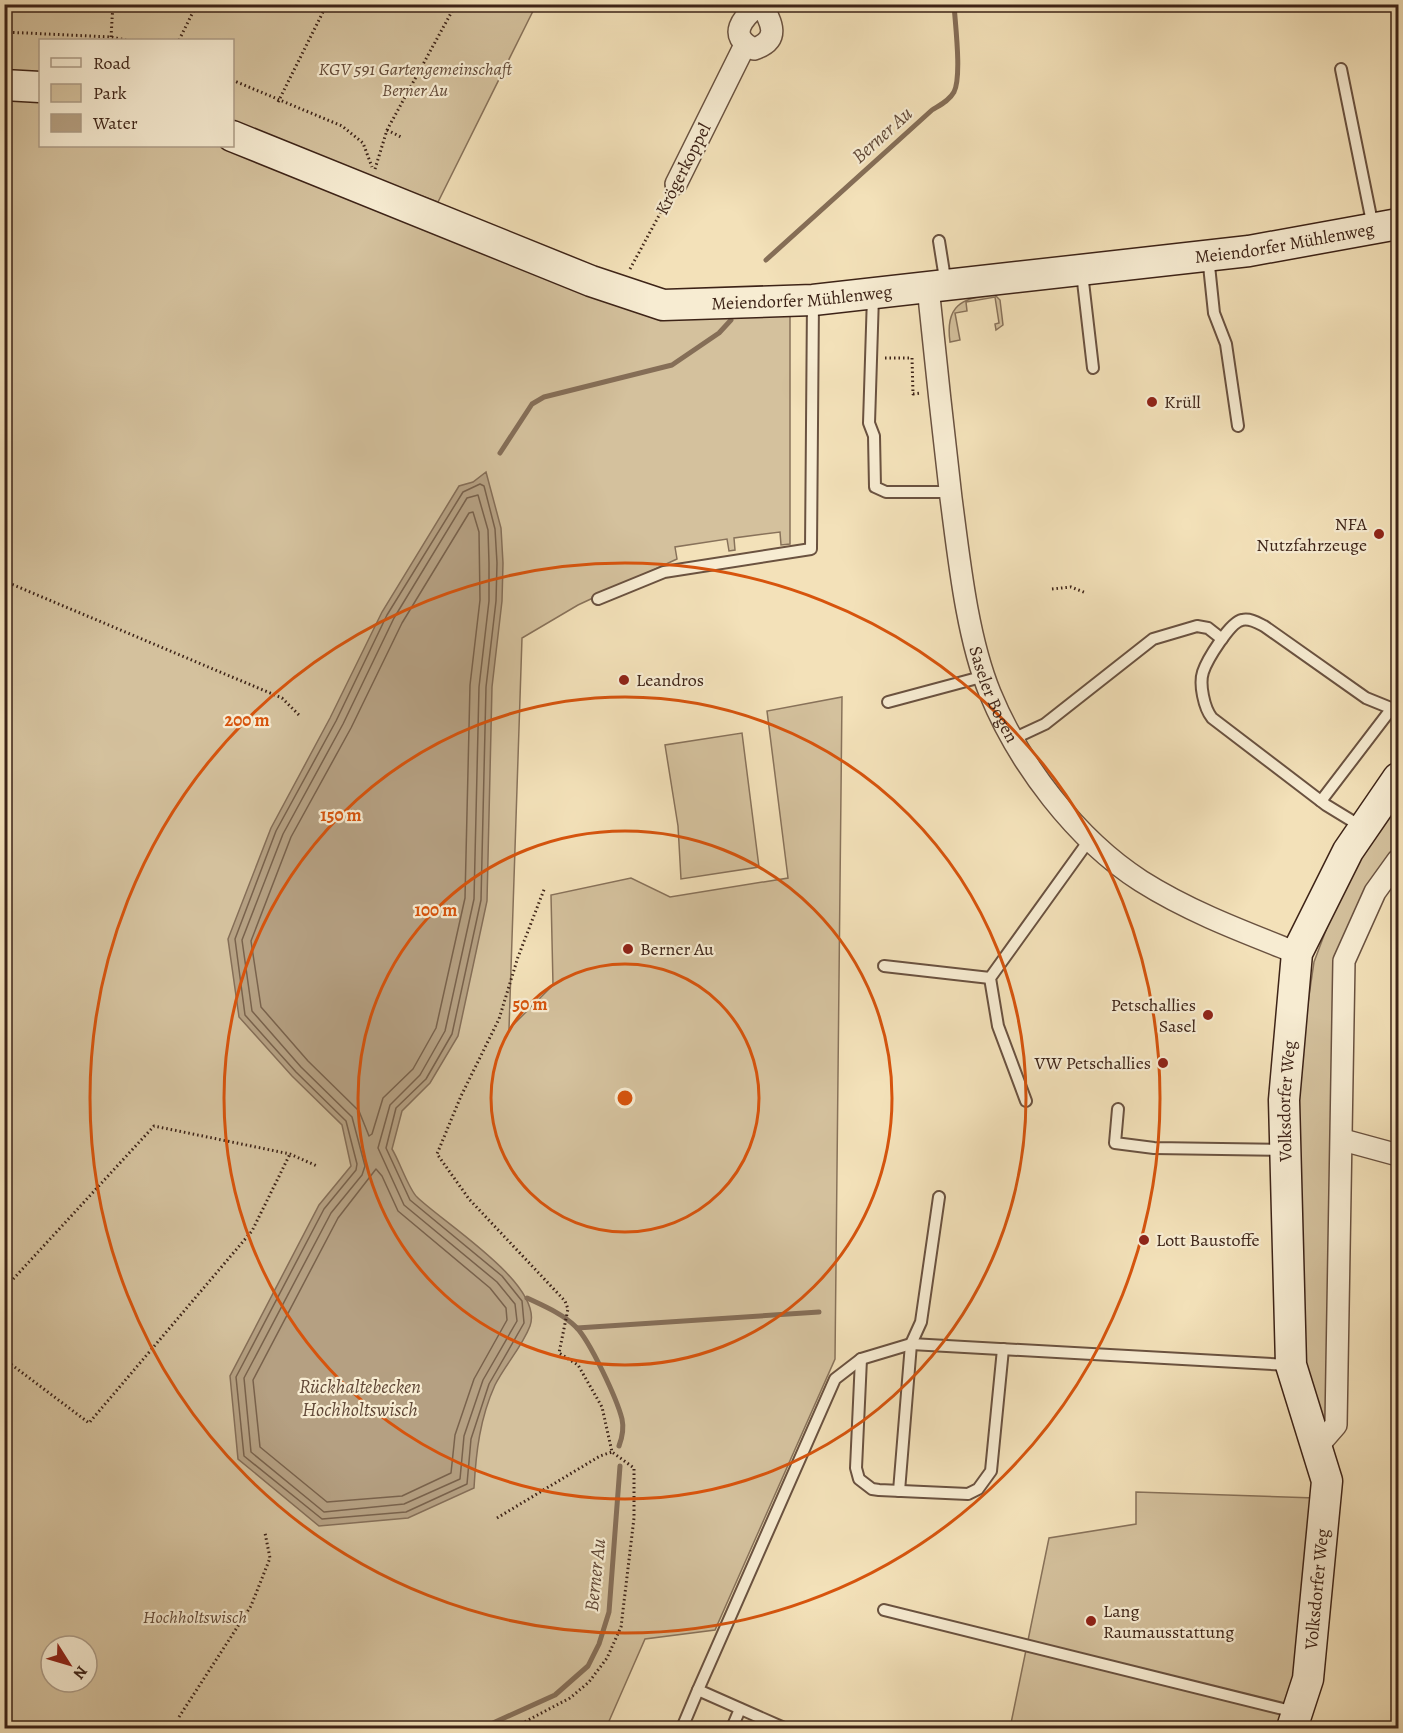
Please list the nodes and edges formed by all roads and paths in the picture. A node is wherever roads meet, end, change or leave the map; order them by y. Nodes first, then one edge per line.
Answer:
1 (5, 4) edge
2 (113, 4) edge
3 (197, 4) edge
4 (327, 4) edge
5 (456, 4) edge
6 (761, 4) edge
7 (4, 16) edge
8 (4, 32) edge
9 (111, 37) junction
10 (121, 39) edge
11 (180, 39) edge
12 (745, 45) junction
13 (1341, 69) dead end
14 (234, 81) edge
15 (4, 85) edge
16 (39, 87) edge
17 (278, 102) junction
18 (387, 130) junction
19 (234, 137) edge
20 (403, 138) dead end
21 (676, 184) joint
22 (1386, 227) edge
23 (939, 241) dead end
24 (1208, 256) junction
25 (1082, 269) junction
26 (937, 286) junction
27 (618, 291) junction
28 (873, 293) junction
29 (813, 300) junction
30 (871, 357) junction
31 (1093, 368) dead end
32 (939, 392) junction
33 (1238, 426) dead end
34 (951, 492) junction
35 (4, 581) edge
36 (1052, 589) dead end
37 (1086, 593) dead end
38 (598, 599) dead end
39 (1222, 639) junction
40 (985, 676) junction
41 (888, 702) dead end
42 (1395, 710) edge
43 (300, 716) dead end
44 (1013, 739) junction
45 (1398, 778) edge
46 (1321, 801) junction
47 (1363, 827) junction
48 (1089, 839) junction
49 (1398, 860) edge
50 (545, 887) dead end
51 (1297, 953) junction
52 (884, 966) dead end
53 (990, 978) junction
54 (1026, 1101) dead end
55 (1118, 1109) dead end
56 (1343, 1140) junction
57 (1285, 1150) junction
58 (290, 1154) junction
59 (1398, 1155) edge
60 (317, 1166) dead end
61 (939, 1197) dead end
62 (4, 1289) edge
63 (911, 1344) junction
64 (1003, 1348) junction
65 (4, 1359) edge
66 (861, 1359) junction
67 (1291, 1365) junction
68 (1316, 1448) junction
69 (612, 1452) junction
70 (899, 1491) junction
71 (497, 1518) dead end
72 (265, 1533) dead end
73 (884, 1610) dead end
74 (698, 1690) junction
75 (740, 1709) junction
76 (179, 1717) dead end
77 (1295, 1720) edge
78 (513, 1728) edge
79 (682, 1728) edge
80 (732, 1728) edge
81 (784, 1728) edge

1 - 7 path
2 - 9 path
3 - 11 path
4 - 17 path
5 - 18 path
6 - 12 street, Krögerkoppel
6 - 12 street, Krögerkoppel
8 - 9 path
9 - 10 path
12 - 21 street, Krögerkoppel
13 - 22 lane
14 - 17 path
15 - 16 street
17 - 18 path
18 - 20 path
19 - 27 street, Meiendorfer Mühlenweg
21 - 27 path, Krögerkoppel
22 - 24 street, Meiendorfer Mühlenweg
23 - 26 lane
24 - 25 street, Meiendorfer Mühlenweg
24 - 33 lane
25 - 26 street, Meiendorfer Mühlenweg
25 - 31 lane
26 - 28 street, Meiendorfer Mühlenweg
26 - 32 street, Saseler Bogen
27 - 29 street, Meiendorfer Mühlenweg
28 - 29 street, Meiendorfer Mühlenweg
28 - 30 lane
29 - 38 lane
30 - 32 path
30 - 34 lane
32 - 34 street, Saseler Bogen
34 - 40 street, Saseler Bogen
35 - 43 path
36 - 37 path
39 - 42 lane
39 - 44 lane
39 - 46 lane
40 - 41 lane
40 - 44 street, Saseler Bogen
42 - 46 lane
44 - 48 street, Saseler Bogen
45 - 47 street, Volksdorfer Weg
46 - 47 lane
47 - 51 street, Volksdorfer Weg
48 - 51 street, Saseler Bogen
48 - 53 lane
49 - 56 street
50 - 69 path
51 - 57 street, Volksdorfer Weg
52 - 53 lane
53 - 54 lane
55 - 57 lane
56 - 59 street
56 - 68 street
57 - 67 street, Volksdorfer Weg
58 - 60 path
58 - 62 path
58 - 65 path
61 - 63 lane
63 - 64 lane
63 - 66 lane
63 - 70 lane
64 - 67 lane
64 - 70 lane
66 - 70 lane
66 - 74 lane
67 - 68 street, Volksdorfer Weg
68 - 77 street, Volksdorfer Weg
69 - 71 path
69 - 78 path
72 - 76 path
73 - 77 lane
74 - 75 lane
74 - 79 lane
75 - 80 lane
75 - 81 lane

